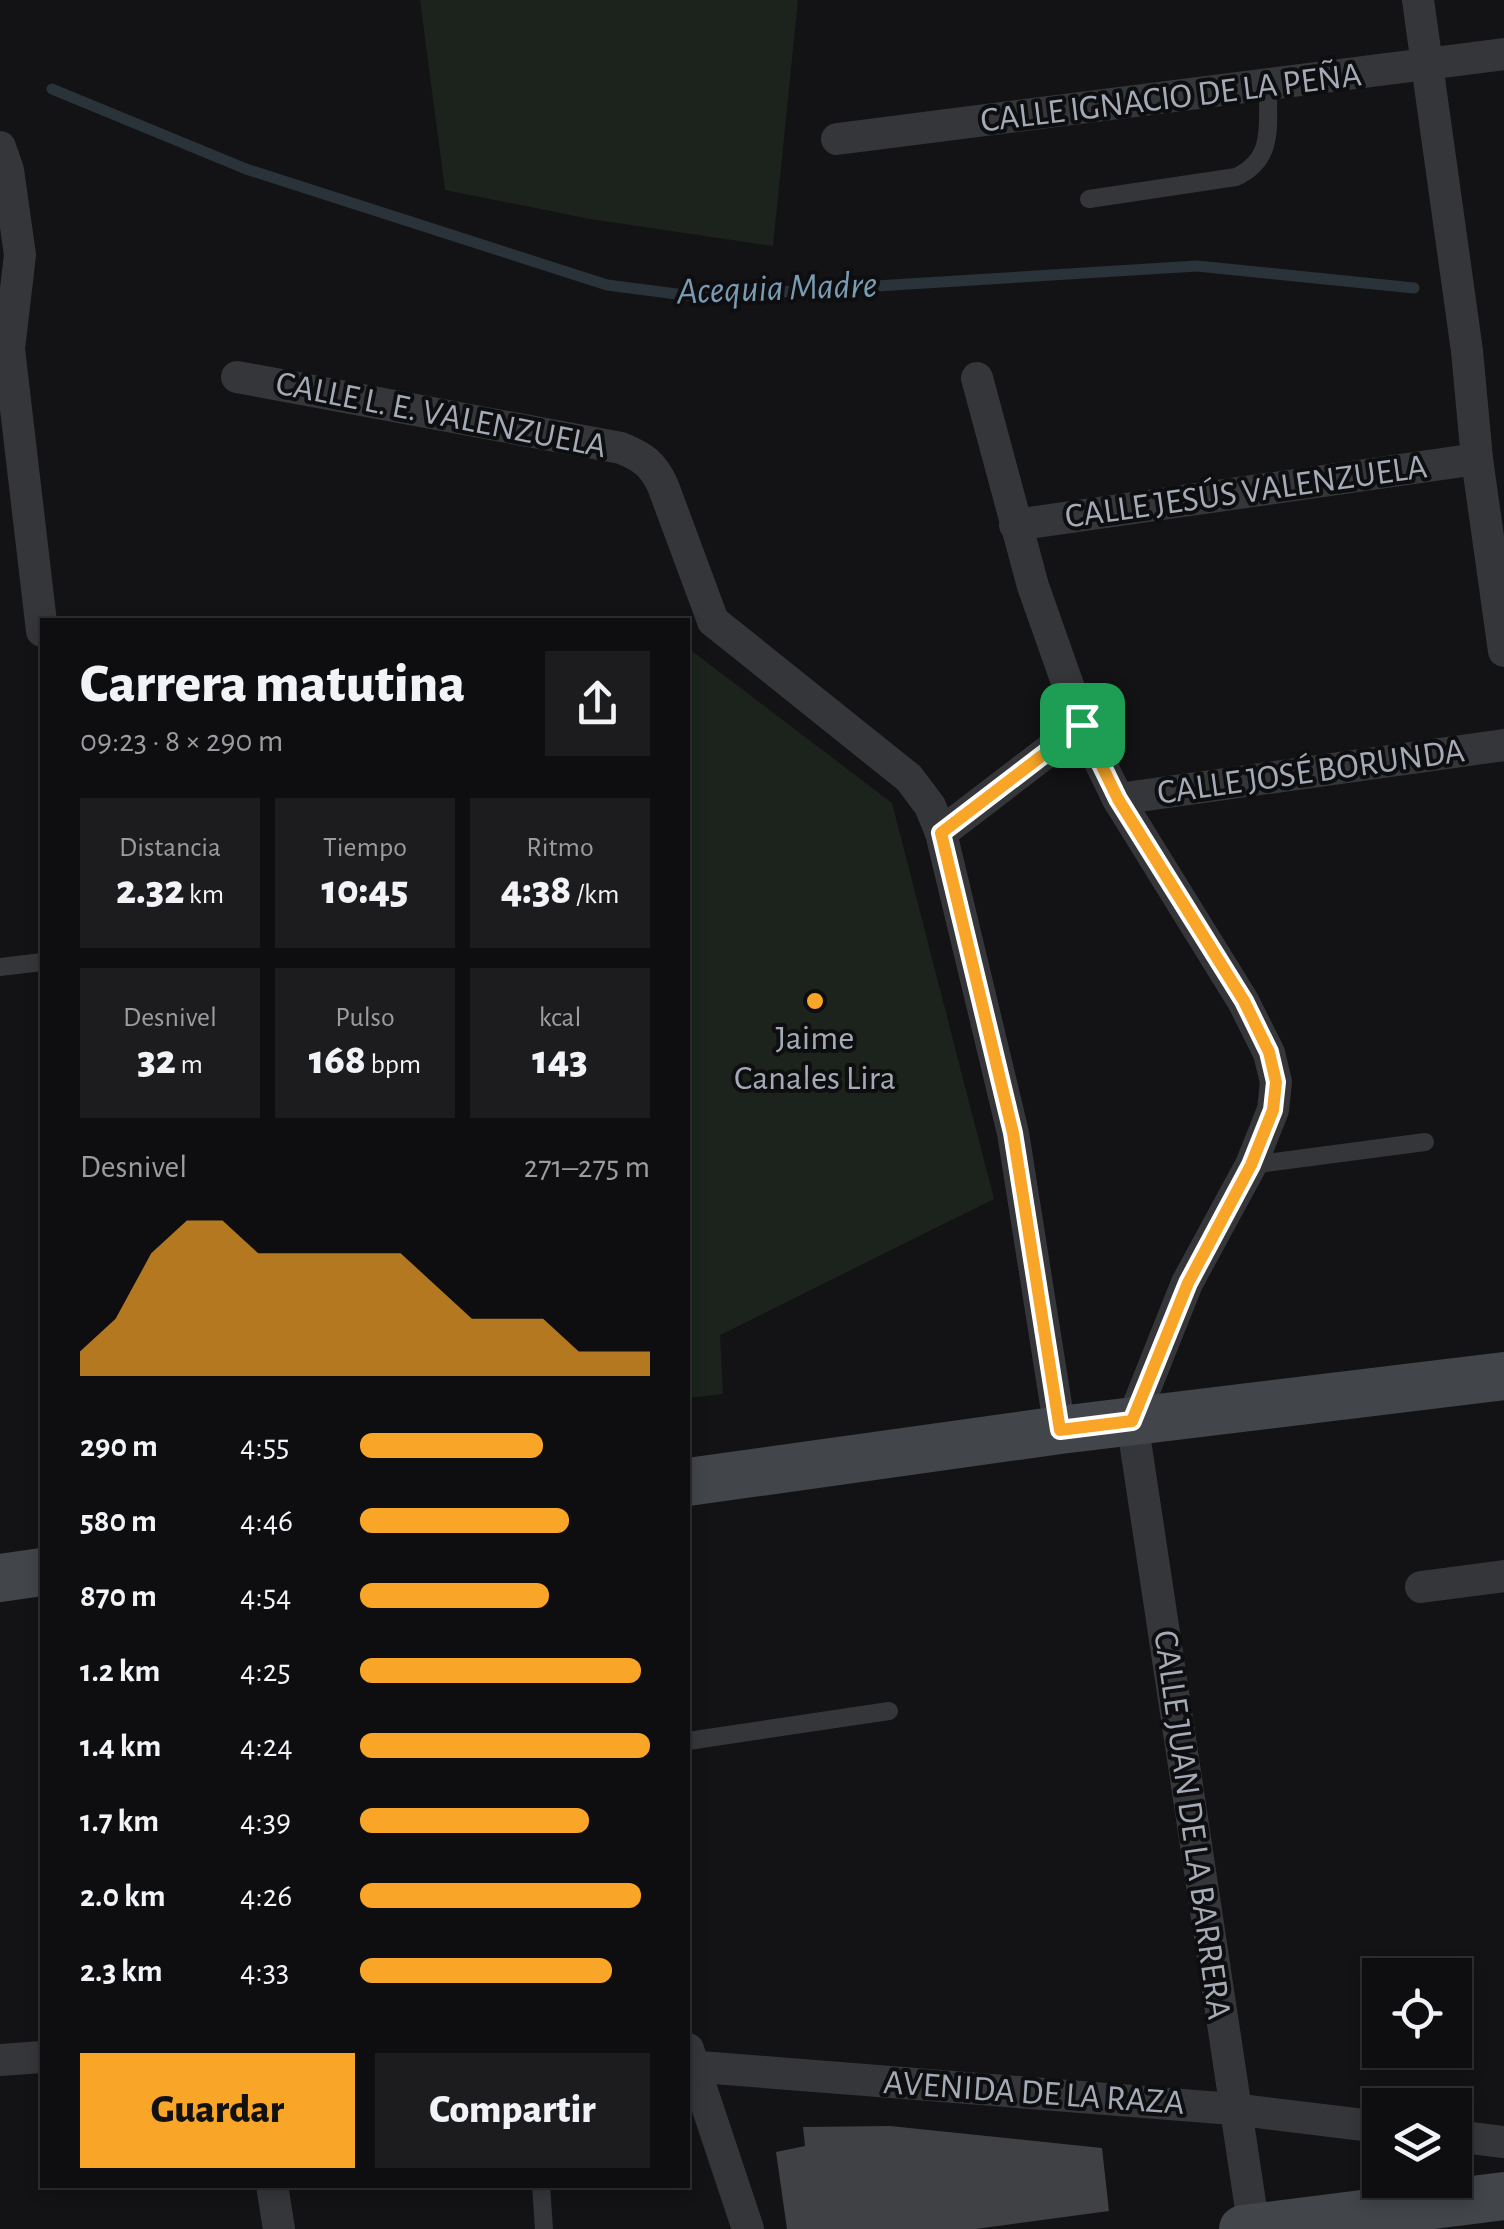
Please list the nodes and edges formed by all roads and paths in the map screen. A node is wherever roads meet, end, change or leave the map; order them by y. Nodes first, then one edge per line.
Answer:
1 (1418, 0) edge
2 (1504, 54) edge
3 (1426, 66) junction
4 (1268, 86) junction
5 (837, 139) dead end
6 (0, 147) edge
7 (1090, 199) dead end
8 (4, 339) edge
9 (237, 377) dead end
10 (977, 378) dead end
11 (1476, 459) junction
12 (1016, 525) junction
13 (40, 618) edge
14 (700, 622) edge
15 (1504, 650) edge
16 (1082, 725) junction
17 (1504, 745) edge
18 (1118, 799) junction
19 (941, 833) junction
20 (40, 962) edge
21 (0, 967) edge
22 (1425, 1142) dead end
23 (1251, 1165) junction
24 (1504, 1376) edge
25 (1132, 1421) junction
26 (1060, 1430) junction
27 (690, 1482) edge
28 (40, 1572) edge
29 (1504, 1576) edge
30 (0, 1578) edge
31 (1422, 1587) dead end
32 (889, 1711) dead end
33 (690, 1741) edge
34 (40, 2058) edge
35 (690, 2059) edge
36 (0, 2060) edge
37 (690, 2062) edge
38 (1234, 2108) junction
39 (1362, 2125) edge
40 (1472, 2138) edge
41 (1504, 2142) edge
42 (272, 2188) edge
43 (541, 2188) edge
44 (1504, 2196) edge
45 (1250, 2228) edge
46 (279, 2229) edge
47 (544, 2229) edge
48 (748, 2229) edge

1 - 3 street
2 - 3 street, CALLE IGNACIO DE LA PEÑA
3 - 4 street, CALLE IGNACIO DE LA PEÑA
3 - 11 street
4 - 5 street, CALLE IGNACIO DE LA PEÑA
4 - 7 lane
6 - 8 street
8 - 13 street
9 - 14 street, CALLE L. E. VALENZUELA
10 - 12 street
11 - 12 street, CALLE JESÚS VALENZUELA
11 - 15 street
12 - 16 street
14 - 19 street
16 - 18 street
16 - 19 street
17 - 18 street, CALLE JOSÉ BORUNDA
18 - 23 street
19 - 26 street
20 - 21 lane
22 - 23 lane
23 - 25 street
24 - 25 main road
25 - 26 main road
25 - 38 street, CALLE JUAN DE LA BARRERA
26 - 27 main road
28 - 30 main road
29 - 31 street
32 - 33 lane
34 - 36 street
35 - 38 street, AVENIDA DE LA RAZA
37 - 48 street
38 - 39 street, AVENIDA DE LA RAZA
38 - 45 street, CALLE JUAN DE LA BARRERA
40 - 41 street
42 - 46 street
43 - 47 lane
44 - 45 main road

